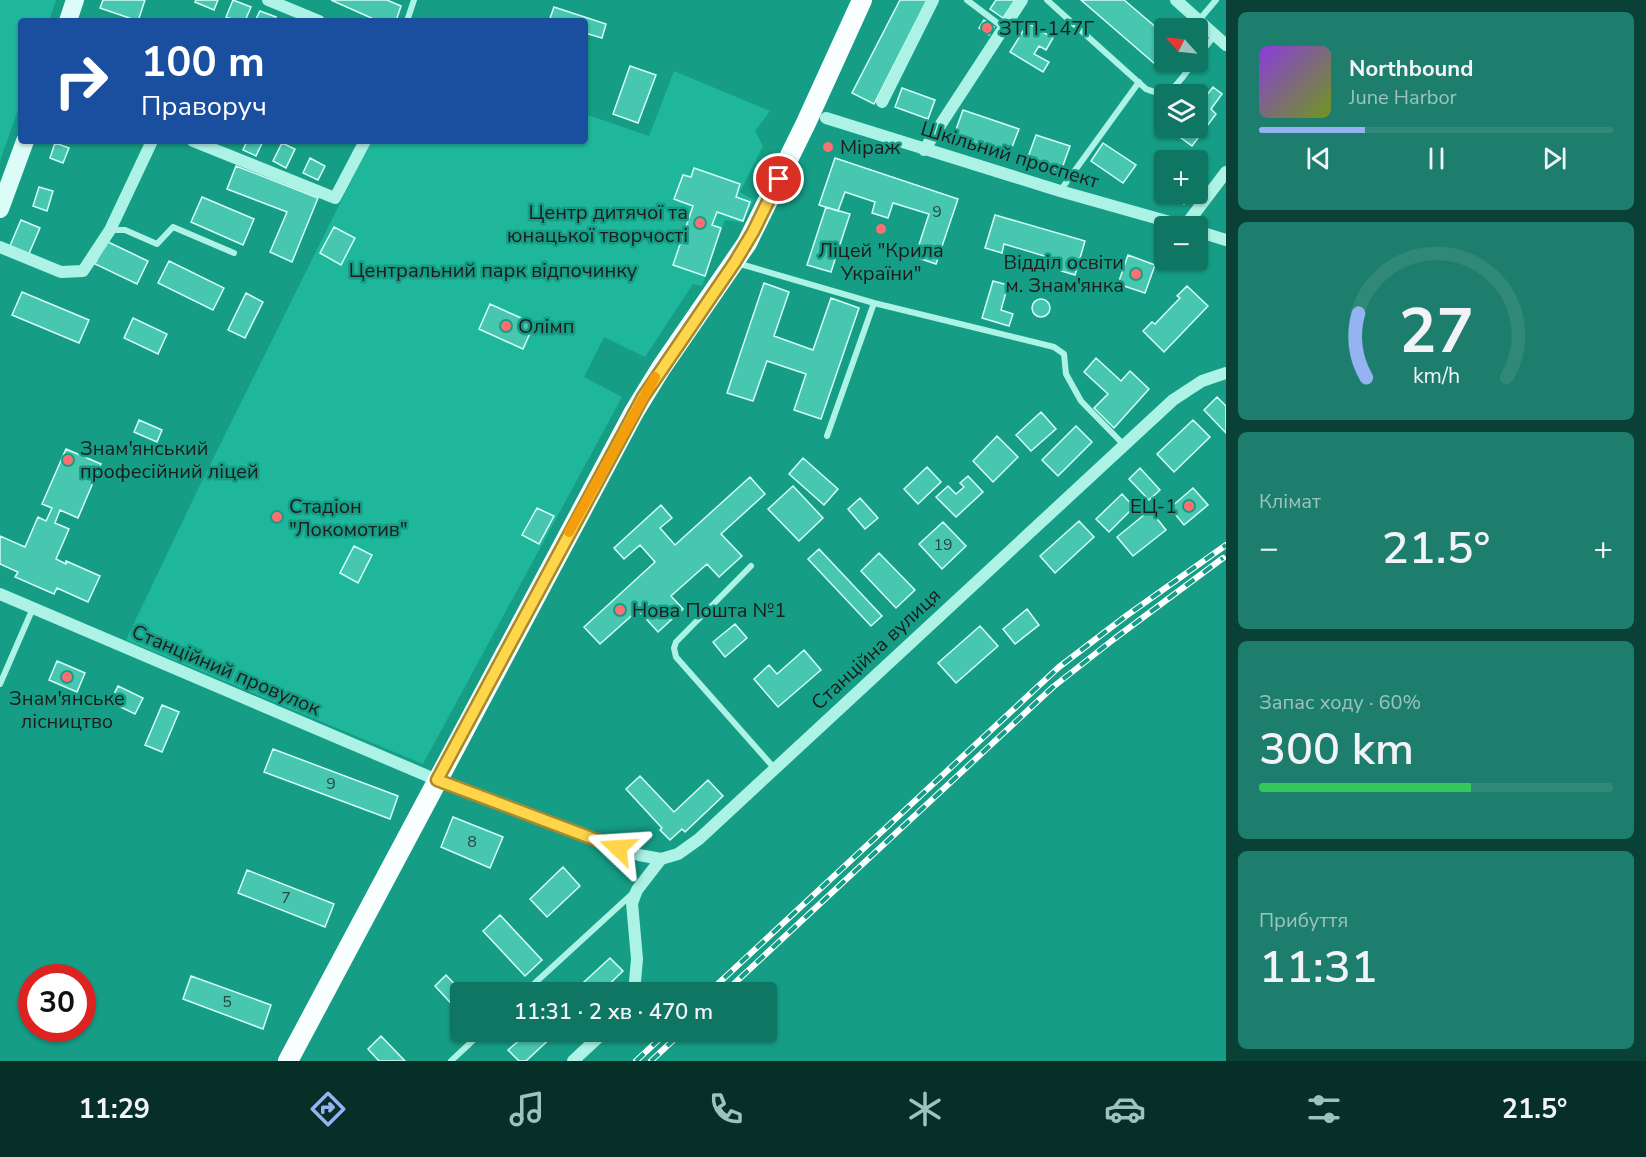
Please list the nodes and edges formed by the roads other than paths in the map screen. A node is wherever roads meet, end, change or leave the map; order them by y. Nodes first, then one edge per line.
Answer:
1 (75, 0) edge
2 (268, 0) edge
3 (414, 0) edge
4 (862, 0) edge
5 (933, 0) edge
6 (967, 0) edge
7 (1022, 0) edge
8 (1047, 0) edge
9 (1216, 0) edge
10 (1177, 1) edge
11 (69, 18) edge
12 (312, 18) edge
13 (408, 18) edge
14 (1197, 18) edge
15 (1201, 18) edge
16 (1004, 28) junction
17 (1208, 28) edge
18 (1215, 35) junction
19 (1208, 44) edge
20 (1226, 45) edge
21 (1186, 72) edge
22 (1138, 82) junction
23 (882, 102) dead end
24 (826, 118) dead end
25 (24, 144) edge
26 (151, 144) edge
27 (200, 144) edge
28 (363, 144) edge
29 (924, 150) junction
30 (1226, 172) edge
31 (1060, 191) junction
32 (0, 209) edge
33 (1192, 216) edge
34 (1154, 218) edge
35 (110, 230) junction
36 (1208, 234) edge
37 (1226, 240) edge
38 (0, 247) edge
39 (234, 253) dead end
40 (735, 262) junction
41 (874, 303) junction
42 (1226, 374) edge
43 (827, 436) dead end
44 (1124, 445) junction
45 (751, 566) dead end
46 (0, 594) edge
47 (33, 608) junction
48 (0, 684) edge
49 (775, 769) junction
50 (437, 780) junction
51 (661, 859) junction
52 (637, 890) junction
53 (537, 982) edge
54 (635, 982) edge
55 (471, 1042) edge
56 (593, 1042) edge
57 (288, 1061) edge
58 (451, 1061) edge
59 (573, 1061) edge

1 - 11 street
2 - 12 street
3 - 13 lane
4 - 40 main road
5 - 23 street
6 - 16 lane
7 - 16 street
8 - 22 lane
9 - 15 lane
10 - 14 street
16 - 29 street
17 - 18 street
18 - 19 lane
18 - 20 street
21 - 22 lane
22 - 31 lane
24 - 29 street, Шкільний проспект
25 - 32 street
26 - 35 street
27 - 28 street
29 - 31 street, Шкільний проспект
30 - 33 street
31 - 34 street, Шкільний проспект
35 - 38 street
35 - 39 lane
36 - 37 street
40 - 41 lane
40 - 50 main road
41 - 43 lane
41 - 44 lane
42 - 44 street, Станційна вулиця
44 - 49 street, Станційна вулиця
45 - 49 lane
46 - 47 street, Станційний провулок
47 - 48 lane
47 - 50 street, Станційний провулок
49 - 51 street, Станційна вулиця
50 - 51 street, Станційний провулок
50 - 57 main road
51 - 52 street, Станційна вулиця
52 - 53 lane
52 - 54 street
55 - 58 lane
56 - 59 street

